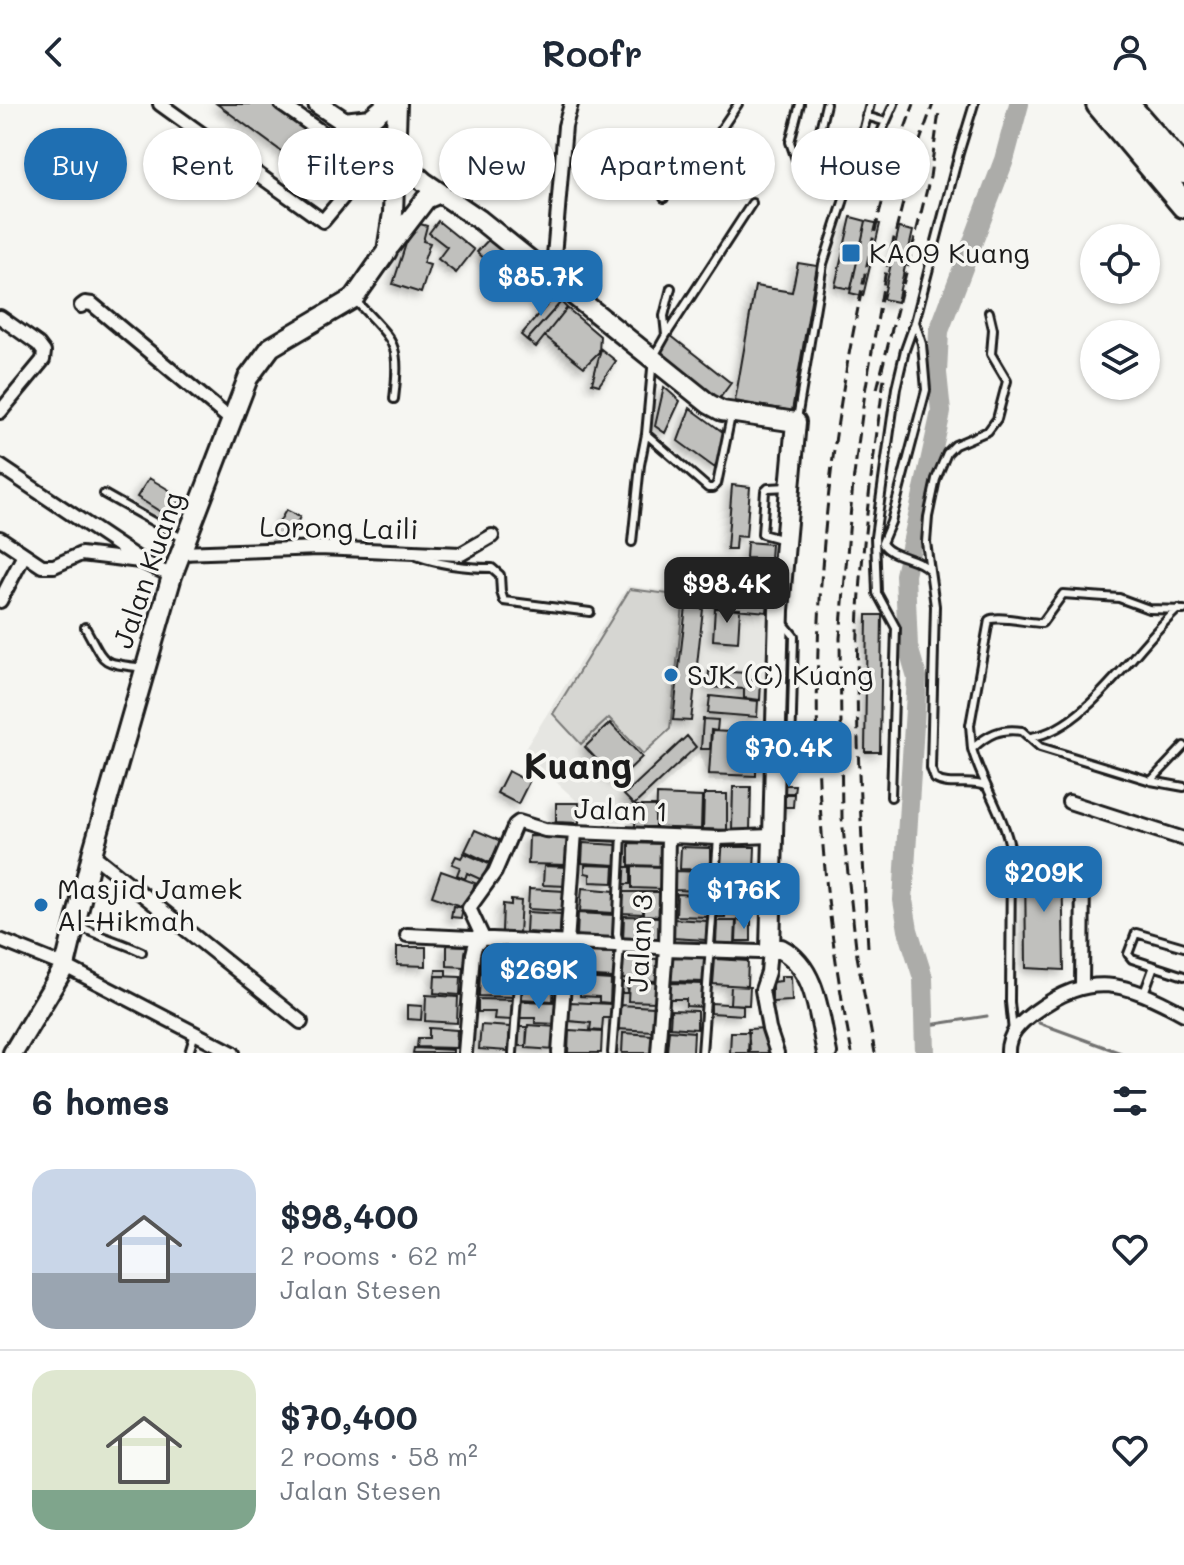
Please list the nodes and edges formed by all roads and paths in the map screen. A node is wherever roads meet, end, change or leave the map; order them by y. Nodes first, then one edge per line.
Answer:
1 (160, 104) edge
2 (281, 104) edge
3 (318, 104) edge
4 (388, 104) edge
5 (397, 104) edge
6 (571, 104) edge
7 (738, 104) edge
8 (800, 104) edge
9 (826, 104) edge
10 (870, 104) edge
11 (894, 104) edge
12 (974, 104) edge
13 (1126, 104) edge
14 (1099, 105) edge
15 (866, 116) junction
16 (344, 122) junction
17 (886, 122) junction
18 (315, 128) edge
19 (353, 128) edge
20 (393, 128) edge
21 (722, 128) edge
22 (794, 128) edge
23 (820, 128) edge
24 (863, 128) edge
25 (883, 128) edge
26 (1184, 171) edge
27 (424, 182) joint
28 (278, 189) edge
29 (439, 192) edge
30 (439, 193) edge
31 (294, 200) edge
32 (341, 200) edge
33 (392, 200) edge
34 (450, 200) edge
35 (844, 200) edge
36 (752, 203) dead end
37 (1184, 205) edge
38 (393, 213) junction
39 (387, 251) junction
40 (552, 280) junction
41 (671, 288) dead end
42 (354, 298) junction
43 (81, 306) dead end
44 (989, 312) dead end
45 (0, 317) edge
46 (915, 322) junction
47 (666, 335) junction
48 (653, 358) junction
49 (394, 399) dead end
50 (0, 412) edge
51 (731, 412) junction
52 (231, 420) junction
53 (796, 422) junction
54 (646, 434) junction
55 (0, 466) edge
56 (104, 494) dead end
57 (492, 536) dead end
58 (0, 538) edge
59 (632, 542) dead end
60 (183, 546) junction
61 (405, 552) junction
62 (24, 555) junction
63 (143, 562) junction
64 (928, 569) junction
65 (172, 576) junction
66 (0, 601) edge
67 (1181, 610) edge
68 (590, 612) dead end
69 (85, 627) dead end
70 (144, 668) junction
71 (1031, 737) junction
72 (1184, 746) edge
73 (972, 749) junction
74 (1151, 781) junction
75 (985, 786) junction
76 (1184, 787) edge
77 (891, 797) dead end
78 (1069, 802) dead end
79 (575, 832) junction
80 (622, 834) junction
81 (668, 836) junction
82 (772, 836) junction
83 (718, 838) junction
84 (1184, 839) edge
85 (92, 854) junction
86 (1083, 868) dead end
87 (75, 924) junction
88 (407, 935) dead end
89 (483, 938) junction
90 (0, 940) edge
91 (521, 941) junction
92 (568, 942) junction
93 (620, 945) junction
94 (1184, 947) edge
95 (666, 949) junction
96 (770, 949) junction
97 (712, 951) junction
98 (142, 952) dead end
99 (65, 966) junction
100 (1154, 966) junction
101 (1184, 976) edge
102 (1082, 986) junction
103 (1144, 993) junction
104 (1184, 1014) edge
105 (301, 1022) dead end
106 (1013, 1032) junction
107 (195, 1033) junction
108 (13, 1053) edge
109 (189, 1053) edge
110 (233, 1053) edge
111 (465, 1053) edge
112 (513, 1053) edge
113 (559, 1053) edge
114 (612, 1053) edge
115 (658, 1053) edge
116 (702, 1053) edge
117 (777, 1053) edge
118 (827, 1053) edge
119 (1008, 1053) edge

1 - 28 street
2 - 18 street
3 - 16 main road
4 - 16 main road
5 - 20 main road, Jalan Kuang
6 - 40 street
7 - 21 lane
8 - 22 lane
9 - 23 lane
10 - 15 lane
11 - 17 lane
12 - 46 lane
13 - 26 highway
14 - 37 highway
15 - 17 lane
15 - 24 lane
16 - 19 main road
17 - 25 lane
27 - 29 main road
27 - 38 main road
30 - 39 main road
31 - 32 street
33 - 38 main road, Jalan Kuang
34 - 40 main road
35 - 53 lane
36 - 47 lane
38 - 39 main road, Jalan Kuang
39 - 42 main road, Jalan Kuang
40 - 48 main road
41 - 47 lane
42 - 49 lane
42 - 52 main road, Jalan Kuang
43 - 52 street
44 - 64 lane
45 - 50 street
46 - 64 lane
46 - 77 lane
47 - 48 lane
48 - 51 main road
48 - 54 lane
51 - 53 main road
51 - 54 lane
52 - 60 main road, Jalan Kuang
53 - 82 main road
54 - 59 lane
55 - 63 street
56 - 60 lane
57 - 61 street, Lorong Laili
58 - 62 street
60 - 61 street, Lorong Laili
60 - 65 main road, Jalan Kuang
61 - 68 lane
62 - 63 street
62 - 66 street
63 - 65 street
64 - 75 lane
65 - 70 main road, Jalan Kuang
67 - 71 lane
67 - 73 lane
69 - 70 lane
70 - 85 main road, Jalan Kuang
71 - 73 lane
71 - 74 lane
72 - 74 lane
73 - 75 lane
74 - 76 lane
75 - 106 lane
78 - 84 street
79 - 80 street, Jalan 1
79 - 89 street, Jalan 1
79 - 92 street
80 - 81 street, Jalan 1
80 - 93 lane
81 - 83 street, Jalan 1
81 - 95 street, Jalan 3
82 - 83 street, Jalan 1
82 - 96 main road
83 - 97 lane
85 - 87 main road, Jalan Kuang
85 - 105 street
86 - 102 street
87 - 98 lane
87 - 99 main road, Jalan Kuang
88 - 89 street
89 - 91 street
89 - 111 street
90 - 99 street
91 - 92 street
91 - 112 lane
92 - 93 street
92 - 113 street
93 - 95 street
93 - 114 lane
94 - 100 lane
95 - 97 street
95 - 115 street, Jalan 3
96 - 97 street
96 - 117 street
96 - 118 main road
97 - 116 lane
99 - 107 street
99 - 108 main road, Jalan Kuang
100 - 101 lane
100 - 103 lane
102 - 103 street
102 - 106 street
103 - 104 street
106 - 119 street
107 - 109 lane
107 - 110 street

